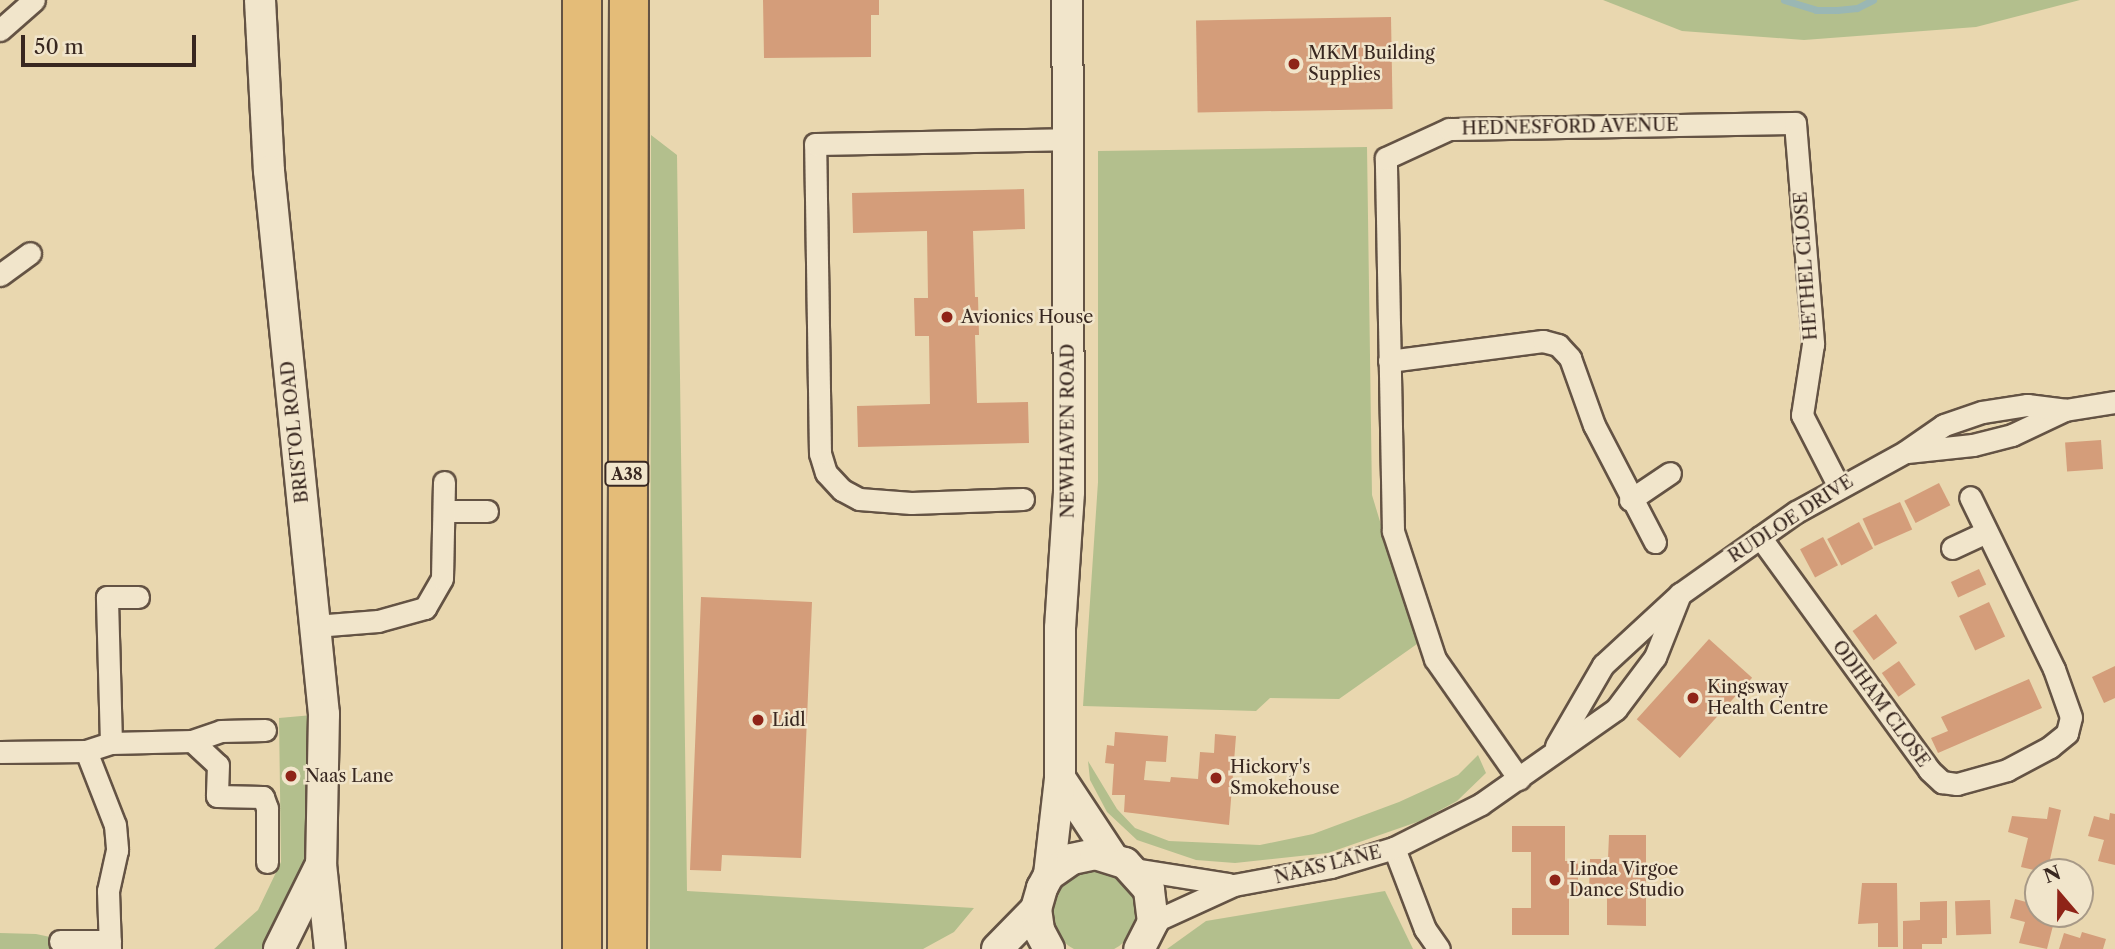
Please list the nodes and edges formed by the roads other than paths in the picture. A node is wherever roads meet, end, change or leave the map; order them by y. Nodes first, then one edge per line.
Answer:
1 (34, 0) edge
2 (260, 0) edge
3 (582, 0) edge
4 (629, 0) edge
5 (1067, 0) edge
6 (0, 30) edge
7 (1795, 123) joint
8 (1067, 139) junction
9 (30, 253) dead end
10 (0, 275) edge
11 (1388, 360) junction
12 (2115, 402) edge
13 (2065, 410) junction
14 (1905, 452) junction
15 (1670, 472) dead end
16 (444, 482) dead end
17 (1838, 485) junction
18 (1970, 497) dead end
19 (1023, 499) dead end
20 (1630, 500) junction
21 (444, 511) junction
22 (487, 511) dead end
23 (1987, 532) junction
24 (1760, 537) junction
25 (1655, 542) dead end
26 (1952, 548) dead end
27 (1680, 594) junction
28 (138, 597) dead end
29 (315, 626) junction
30 (265, 730) dead end
31 (192, 741) junction
32 (111, 743) junction
33 (86, 751) junction
34 (1554, 751) junction
35 (0, 752) edge
36 (1060, 778) junction
37 (1519, 779) junction
38 (1394, 848) junction
39 (267, 862) dead end
40 (1123, 863) junction
41 (321, 864) junction
42 (1049, 875) junction
43 (1234, 884) junction
44 (1036, 909) junction
45 (1153, 922) junction
46 (60, 941) dead end
47 (110, 945) edge
48 (279, 949) edge
49 (330, 949) edge
50 (582, 949) edge
51 (627, 949) edge
52 (997, 949) edge
53 (1049, 949) edge
54 (1139, 949) edge
55 (1439, 949) edge

1 - 6 street
2 - 29 street, BRISTOL ROAD
3 - 50 highway, A38
4 - 51 highway, A38
5 - 8 street, NEWHAVEN ROAD
7 - 11 street, HEDNESFORD AVENUE
7 - 17 street, HETHEL CLOSE
8 - 19 street
8 - 36 street, NEWHAVEN ROAD
9 - 10 street
11 - 20 street
11 - 37 street, HEDNESFORD AVENUE
12 - 13 street, RUDLOE DRIVE
13 - 14 street, RUDLOE DRIVE
13 - 14 street, RUDLOE DRIVE
14 - 17 street, RUDLOE DRIVE
15 - 20 street
16 - 21 street
17 - 24 street, RUDLOE DRIVE
18 - 23 street, ODIHAM CLOSE
20 - 25 street
21 - 22 street
21 - 29 street
23 - 24 street, ODIHAM CLOSE
23 - 26 street
24 - 27 street, RUDLOE DRIVE
27 - 34 street, RUDLOE DRIVE
27 - 34 street, RUDLOE DRIVE
28 - 32 street
29 - 41 street, BRISTOL ROAD
30 - 31 street
31 - 32 street
31 - 39 street
32 - 33 street
33 - 35 street
33 - 47 street
34 - 37 street, RUDLOE DRIVE
36 - 40 street
36 - 42 street, NEWHAVEN ROAD
37 - 38 street, RUDLOE DRIVE
38 - 43 street, NAAS LANE
38 - 55 street, NAAS LANE
40 - 42 street
40 - 43 street, NAAS LANE
40 - 45 street
41 - 48 street, BRISTOL ROAD
41 - 49 street, BRISTOL ROAD
42 - 44 street, NEWHAVEN ROAD
43 - 45 street, NAAS LANE
44 - 52 street
44 - 53 street
45 - 54 street
46 - 47 street

